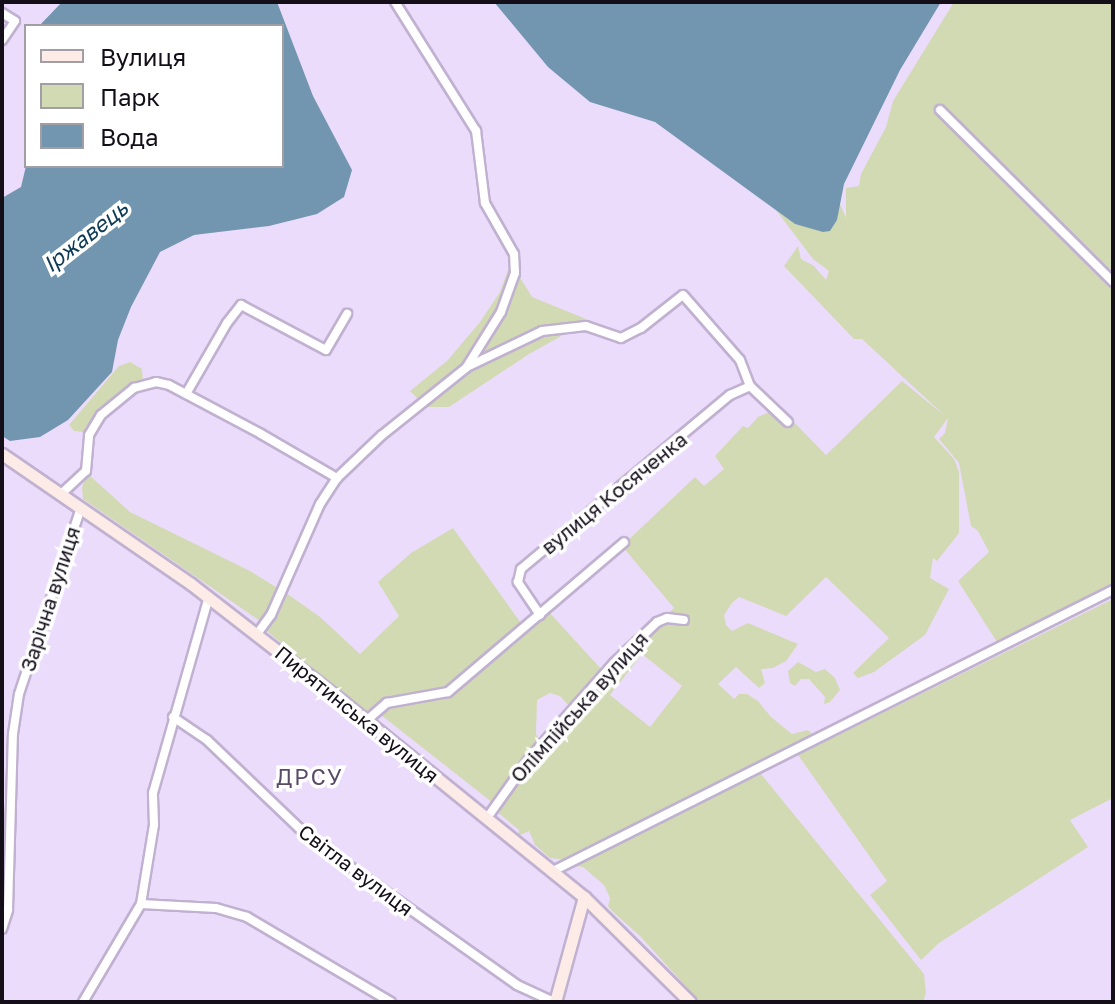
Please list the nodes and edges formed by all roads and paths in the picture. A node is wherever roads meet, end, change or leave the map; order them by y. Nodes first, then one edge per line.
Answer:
1 (395, 2) edge
2 (2, 13) edge
3 (2, 40) edge
4 (940, 110) dead end
5 (1113, 282) edge
6 (347, 314) dead end
7 (466, 368) junction
8 (750, 386) junction
9 (186, 394) junction
10 (788, 422) dead end
11 (2, 454) edge
12 (337, 478) junction
13 (60, 495) junction
14 (81, 508) junction
15 (624, 542) dead end
16 (1113, 590) edge
17 (209, 597) junction
18 (540, 615) junction
19 (684, 620) dead end
20 (257, 634) junction
21 (173, 717) junction
22 (366, 721) junction
23 (487, 818) junction
24 (553, 871) junction
25 (584, 897) junction
26 (141, 904) junction
27 (2, 929) edge
28 (83, 1002) edge
29 (391, 1002) edge
30 (554, 1002) edge
31 (690, 1002) edge

1 - 7 street
2 - 3 street
4 - 5 street
6 - 9 street
7 - 8 street
7 - 12 street
8 - 10 street
8 - 18 street, вулиця Косяченка
9 - 12 street
9 - 13 street
11 - 13 main road, Пирятинська вулиця
12 - 20 street
13 - 14 main road, Пирятинська вулиця
14 - 17 main road, Пирятинська вулиця
14 - 27 street, Зарічна вулиця
15 - 18 street
16 - 24 street
17 - 20 main road, Пирятинська вулиця
17 - 21 street
18 - 22 street
19 - 23 street, Олімпійська вулиця
20 - 22 main road, Пирятинська вулиця
21 - 26 street
21 - 30 street, Світла вулиця
22 - 23 main road, Пирятинська вулиця
23 - 24 main road, Пирятинська вулиця
24 - 25 main road, Пирятинська вулиця
25 - 30 main road
25 - 31 main road, Пирятинська вулиця
26 - 28 street
26 - 29 street

